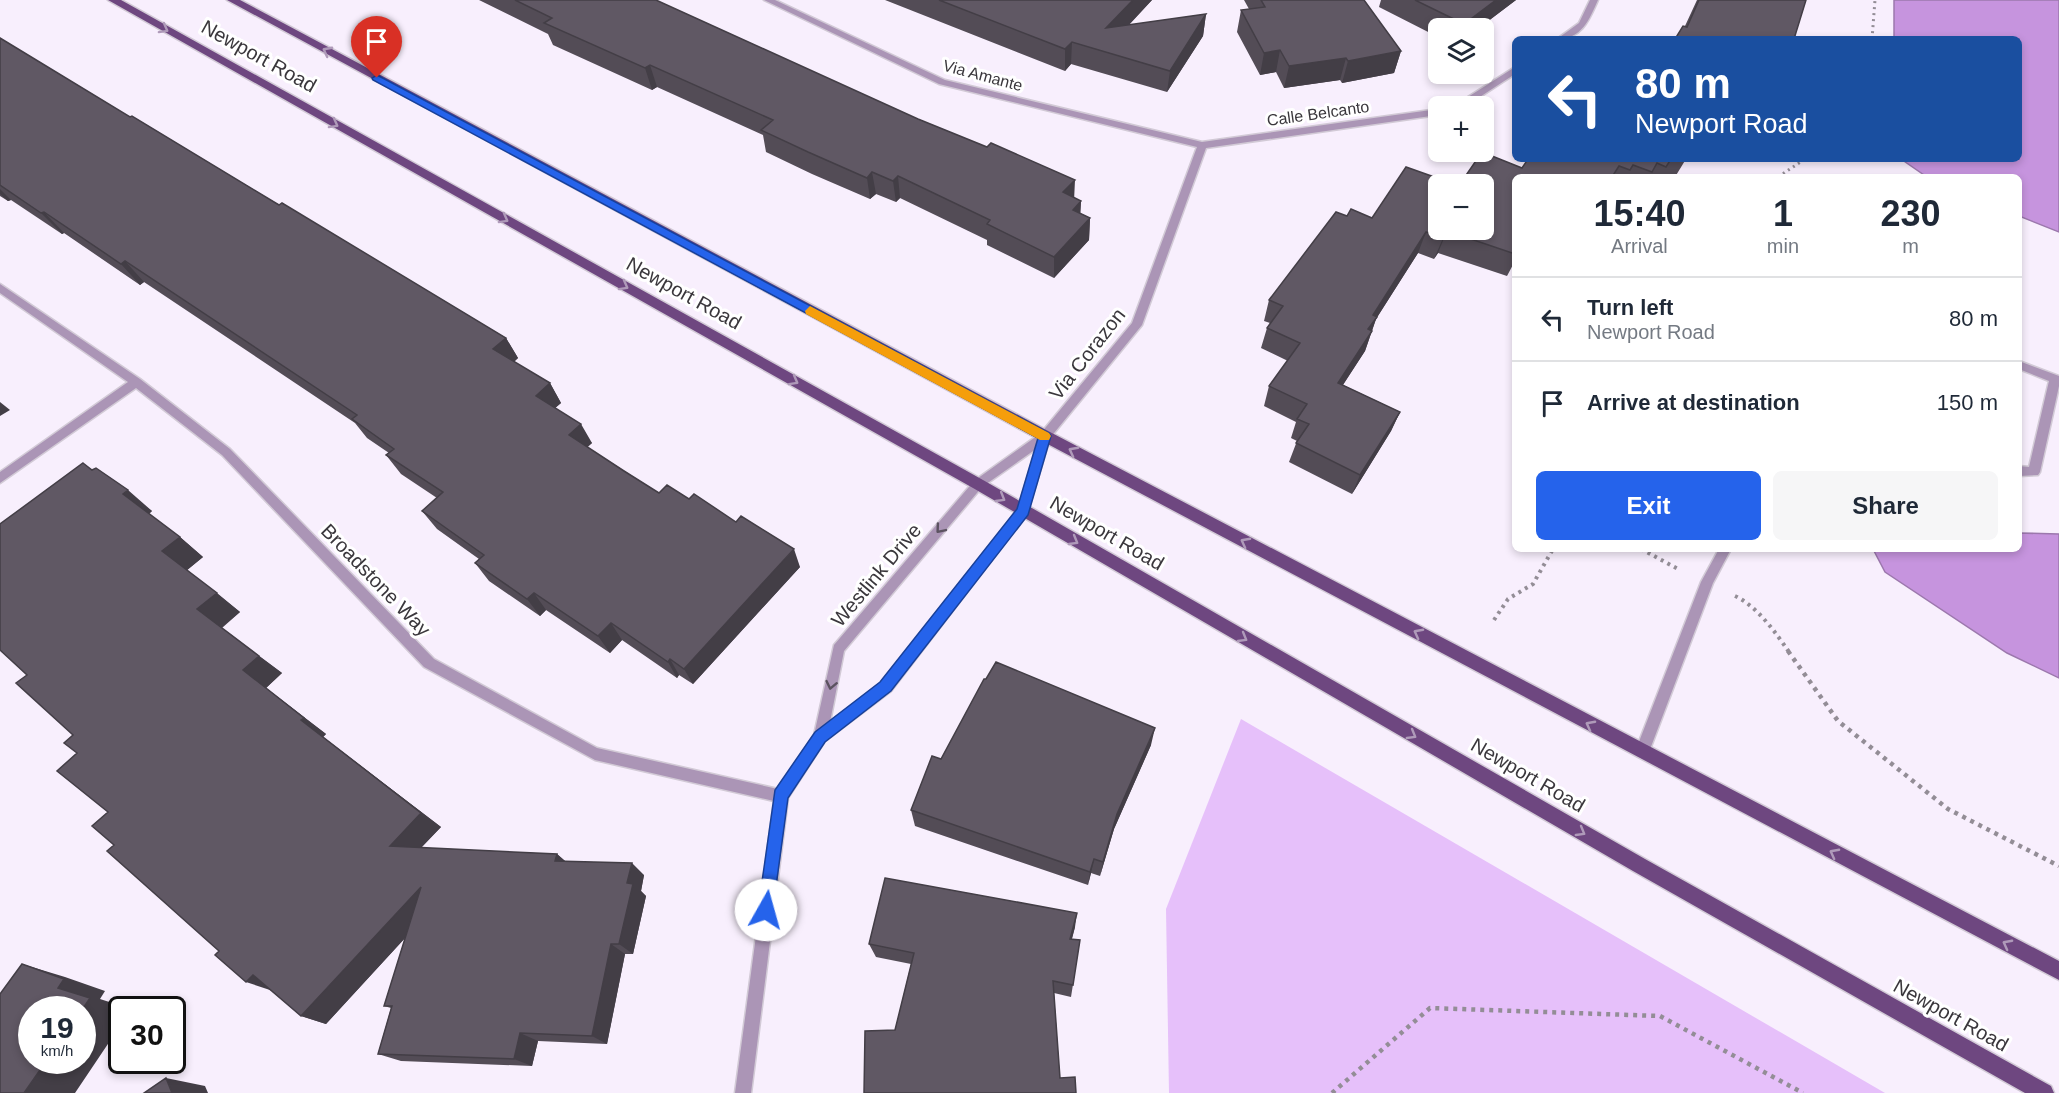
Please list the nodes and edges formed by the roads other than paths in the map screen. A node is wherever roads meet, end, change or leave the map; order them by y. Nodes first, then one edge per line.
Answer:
1 (113, 0) edge
2 (232, 0) edge
3 (768, 0) edge
4 (1594, 0) edge
5 (1565, 36) edge
6 (1512, 72) edge
7 (1475, 96) edge
8 (1428, 113) edge
9 (1202, 145) junction
10 (0, 288) edge
11 (2022, 366) edge
12 (136, 382) junction
13 (1045, 436) junction
14 (2022, 471) edge
15 (0, 478) edge
16 (978, 484) junction
17 (1023, 511) junction
18 (1723, 552) edge
19 (820, 737) junction
20 (1642, 752) junction
21 (781, 796) junction
22 (2059, 971) edge
23 (743, 1093) edge
24 (2044, 1093) edge

1 -> 16 main road, Newport Road
13 -> 2 main road, Newport Road
3 - 9 street, Via Amante
4 - 5 street
6 - 7 street
8 - 9 street, Calle Belcanto
9 - 13 street, Via Corazon
10 - 12 street, Broadstone Way
11 - 14 street
12 - 15 street
12 - 21 street, Broadstone Way
13 - 16 street, Via Corazon
13 - 17 street, Westlink Drive
20 -> 13 main road, Newport Road
16 -> 17 main road, Newport Road
16 -> 19 street, Westlink Drive
17 - 19 street, Westlink Drive
17 -> 24 main road, Newport Road
18 - 20 street
19 - 21 street, Westlink Drive
22 -> 20 main road, Newport Road
21 - 23 street, Westlink Drive

